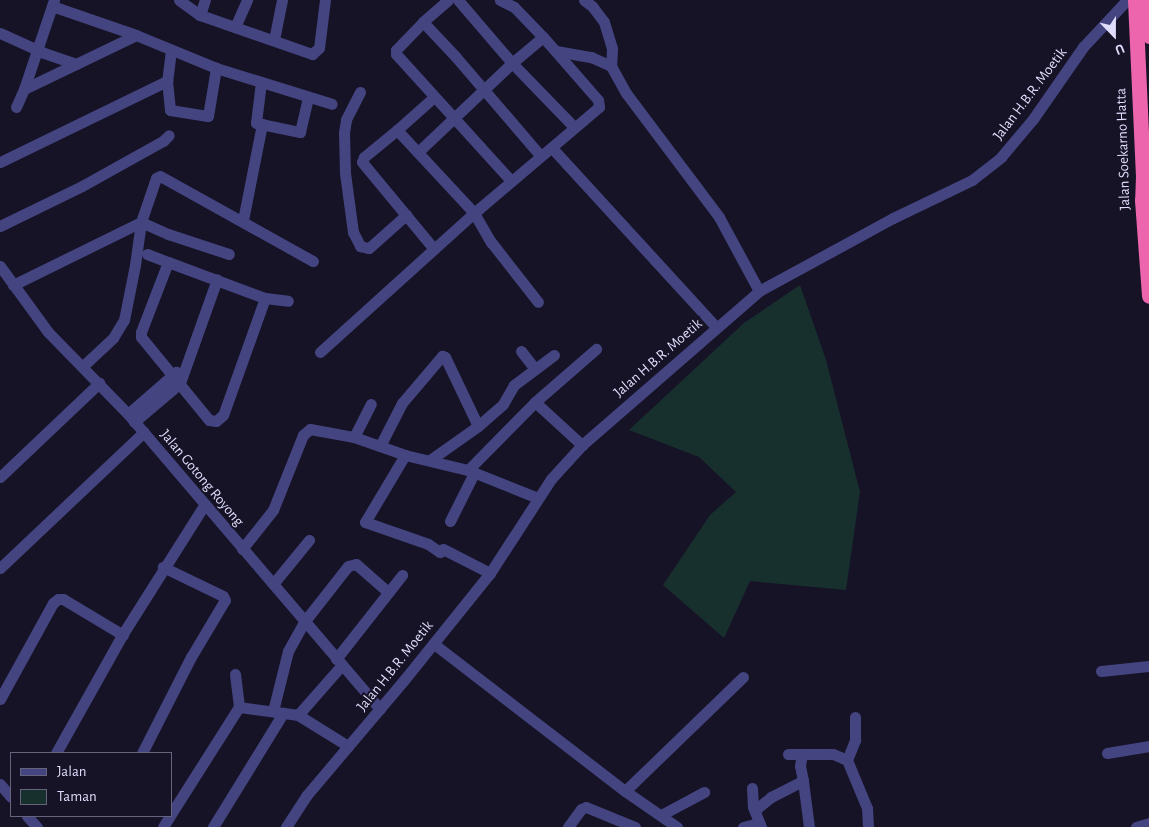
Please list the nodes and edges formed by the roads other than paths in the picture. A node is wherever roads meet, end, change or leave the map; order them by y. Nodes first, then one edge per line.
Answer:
1 (179, 0) edge
2 (205, 0) edge
3 (247, 0) edge
4 (282, 0) edge
5 (325, 0) edge
6 (448, 0) edge
7 (458, 0) edge
8 (500, 0) edge
9 (584, 0) edge
10 (1127, 0) edge
11 (1135, 0) edge
12 (1148, 0) edge
13 (53, 3) edge
14 (200, 15) junction
15 (423, 22) junction
16 (235, 27) junction
17 (0, 32) edge
18 (136, 35) junction
19 (1149, 36) edge
20 (543, 37) junction
21 (274, 40) junction
22 (37, 49) junction
23 (171, 50) junction
24 (556, 51) junction
25 (512, 63) junction
26 (76, 64) junction
27 (611, 66) junction
28 (216, 68) junction
29 (167, 81) junction
30 (261, 82) junction
31 (24, 89) junction
32 (483, 90) junction
33 (360, 92) dead end
34 (308, 97) junction
35 (434, 97) junction
36 (332, 104) dead end
37 (16, 107) dead end
38 (453, 118) junction
39 (262, 124) junction
40 (574, 127) junction
41 (398, 130) junction
42 (169, 135) dead end
43 (552, 148) junction
44 (418, 152) junction
45 (540, 155) junction
46 (0, 162) edge
47 (510, 181) junction
48 (474, 213) junction
49 (406, 215) junction
50 (243, 220) junction
51 (141, 222) junction
52 (0, 226) edge
53 (434, 249) junction
54 (147, 254) dead end
55 (229, 254) dead end
56 (312, 261) dead end
57 (168, 262) junction
58 (0, 266) edge
59 (218, 279) junction
60 (13, 285) junction
61 (759, 292) junction
62 (1149, 296) edge
63 (265, 298) junction
64 (288, 301) dead end
65 (538, 302) dead end
66 (716, 327) junction
67 (596, 348) dead end
68 (521, 351) dead end
69 (320, 352) dead end
70 (554, 355) dead end
71 (83, 366) junction
72 (535, 369) junction
73 (176, 379) junction
74 (99, 384) junction
75 (535, 402) junction
76 (371, 404) dead end
77 (131, 418) junction
78 (478, 426) junction
79 (144, 432) junction
80 (354, 437) junction
81 (582, 445) junction
82 (380, 446) junction
83 (405, 455) junction
84 (430, 460) junction
85 (471, 471) junction
86 (0, 478) edge
87 (538, 498) junction
88 (205, 504) junction
89 (450, 521) dead end
90 (309, 540) dead end
91 (242, 549) junction
92 (163, 567) junction
93 (0, 568) edge
94 (490, 573) junction
95 (402, 575) dead end
96 (272, 584) junction
97 (388, 592) junction
98 (304, 622) junction
99 (123, 635) junction
100 (434, 644) junction
101 (339, 662) junction
102 (1149, 666) edge
103 (1101, 671) dead end
104 (235, 674) dead end
105 (743, 677) dead end
106 (0, 699) edge
107 (239, 707) junction
108 (380, 709) junction
109 (278, 712) junction
110 (298, 715) junction
111 (855, 717) dead end
112 (348, 746) junction
113 (1149, 746) edge
114 (57, 752) edge
115 (143, 752) edge
116 (1107, 753) dead end
117 (788, 754) dead end
118 (802, 754) junction
119 (846, 760) junction
120 (803, 781) junction
121 (752, 788) dead end
122 (625, 791) junction
123 (704, 792) dead end
124 (755, 810) junction
125 (172, 813) edge
126 (661, 814) junction
127 (26, 820) edge
128 (1149, 823) edge
129 (760, 825) edge
130 (37, 827) edge
131 (213, 827) edge
132 (286, 827) edge
133 (568, 827) edge
134 (635, 827) edge
135 (677, 827) edge
136 (743, 827) edge
137 (810, 827) edge
138 (868, 827) edge
139 (1136, 827) edge

1 - 14 street
2 - 14 street
3 - 16 street
4 - 21 street
5 - 21 street
6 - 15 street
7 - 25 street
8 - 20 street
9 - 27 street
10 - 61 street, Jalan H.B.R. Moetik
11 - 62 highway, Jalan Soekarno Hatta
12 - 19 highway
13 - 18 street
13 - 22 street
14 - 16 street
15 - 32 street
15 - 35 street
16 - 21 street
17 - 22 street
18 - 23 street
18 - 26 street
20 - 24 street
20 - 25 street
22 - 26 street
22 - 31 street
23 - 28 street
23 - 29 street
24 - 27 street
24 - 40 street
25 - 32 street
25 - 40 street
26 - 31 street
27 - 61 street
28 - 29 street
28 - 30 street
29 - 46 street
30 - 34 street
30 - 39 street
31 - 37 street
32 - 38 street
32 - 45 street
33 - 49 street
34 - 36 street
34 - 39 street
35 - 38 street
35 - 41 street
38 - 44 street
38 - 47 street
39 - 50 street
40 - 43 street
41 - 44 street
41 - 49 street
42 - 52 street
43 - 45 street
43 - 66 street
44 - 48 street
45 - 47 street
47 - 48 street
48 - 53 street
48 - 65 street
49 - 53 street
50 - 51 street
50 - 56 street
51 - 55 street
51 - 60 street
51 - 71 street
53 - 69 street
54 - 57 street
57 - 59 street
57 - 73 street
58 - 60 street, Jalan Gotong Royong
59 - 63 street
59 - 73 street
60 - 71 street, Jalan Gotong Royong
61 - 66 street, Jalan H.B.R. Moetik
63 - 64 street
63 - 73 street
66 - 81 street, Jalan H.B.R. Moetik
67 - 75 street
68 - 72 street
70 - 72 street
71 - 74 street, Jalan Gotong Royong
72 - 78 street
73 - 77 street
74 - 77 street, Jalan Gotong Royong
74 - 86 street
75 - 81 street
75 - 85 street
76 - 80 street
77 - 79 street, Jalan Gotong Royong
78 - 82 street
78 - 84 street
79 - 88 street, Jalan Gotong Royong
79 - 93 street
80 - 82 street
80 - 91 street
81 - 87 street, Jalan H.B.R. Moetik
82 - 83 street
83 - 84 street
83 - 94 street
84 - 85 street
85 - 87 street
85 - 89 street
87 - 94 street, Jalan H.B.R. Moetik
88 - 91 street, Jalan Gotong Royong
88 - 92 street
90 - 96 street
91 - 96 street, Jalan Gotong Royong
92 - 99 street
92 - 115 street
94 - 100 street, Jalan H.B.R. Moetik
95 - 97 street
96 - 98 street, Jalan Gotong Royong
97 - 98 street
97 - 101 street
98 - 101 street, Jalan Gotong Royong
98 - 109 street
99 - 106 street
99 - 114 street
100 - 108 street, Jalan H.B.R. Moetik
100 - 122 street
101 - 108 street, Jalan Gotong Royong
101 - 110 street
102 - 103 street
104 - 107 street
105 - 122 street
107 - 109 street
107 - 125 street
108 - 112 street, Jalan H.B.R. Moetik
109 - 110 street
109 - 131 street
110 - 112 street
111 - 119 street
112 - 132 street, Jalan H.B.R. Moetik
113 - 116 street
117 - 118 street
118 - 119 street
118 - 120 street
119 - 138 street
120 - 124 street
120 - 137 street
121 - 124 street
122 - 126 street
123 - 126 street
124 - 129 street
126 - 135 street
127 - 130 street
128 - 139 street
129 - 136 street
133 - 134 street

